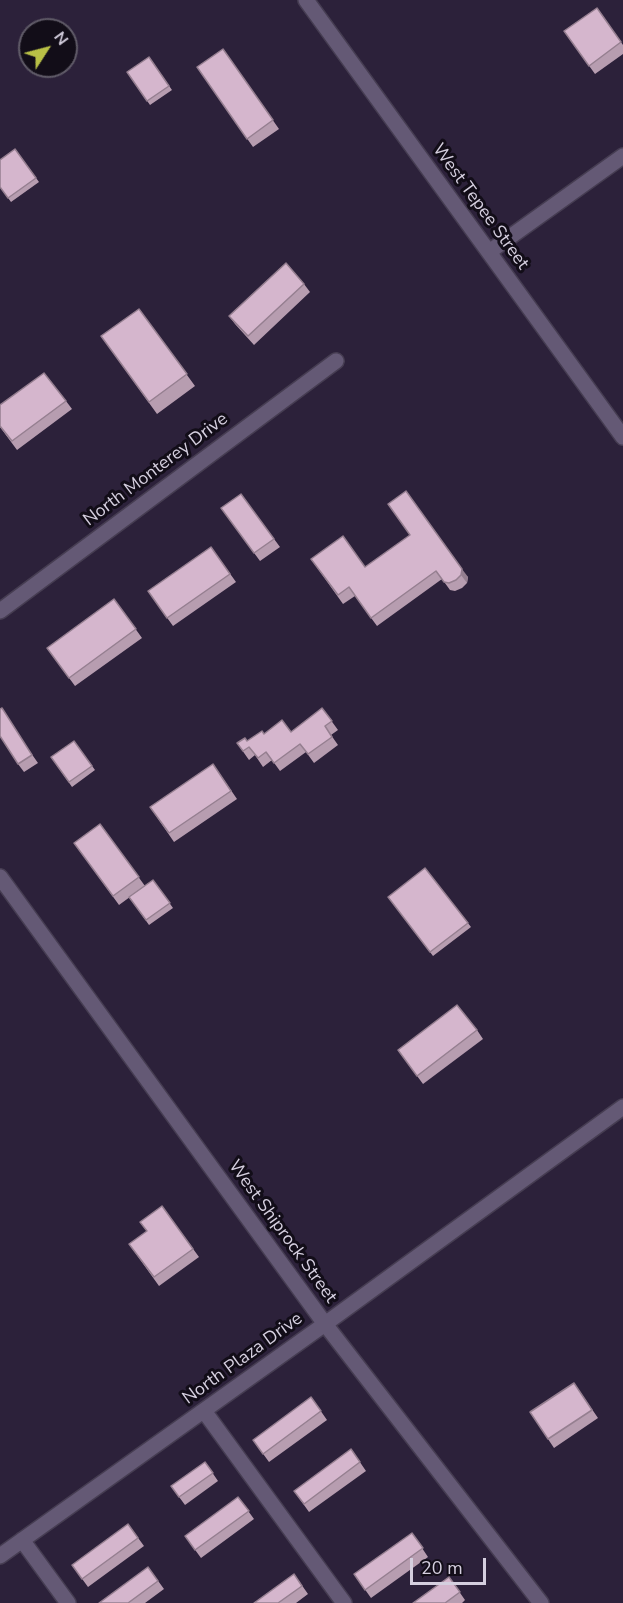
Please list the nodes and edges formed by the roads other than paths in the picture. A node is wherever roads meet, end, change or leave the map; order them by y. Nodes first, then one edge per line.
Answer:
1 (306, 0) edge
2 (623, 156) edge
3 (489, 252) junction
4 (336, 361) dead end
5 (623, 437) edge
6 (0, 611) edge
7 (0, 877) edge
8 (623, 1107) edge
9 (325, 1324) junction
10 (204, 1411) junction
11 (22, 1540) junction
12 (0, 1556) edge
13 (68, 1603) edge
14 (344, 1603) edge
15 (541, 1603) edge

1 - 3 street, West Tepee Street
2 - 3 street
3 - 5 street, West Tepee Street
4 - 6 street, North Monterey Drive
7 - 9 street, West Shiprock Street
8 - 9 street, North Plaza Drive
9 - 10 street, North Plaza Drive
9 - 15 street, West Shiprock Street
10 - 11 street, North Plaza Drive
10 - 14 street
11 - 12 street, North Plaza Drive
11 - 13 street

